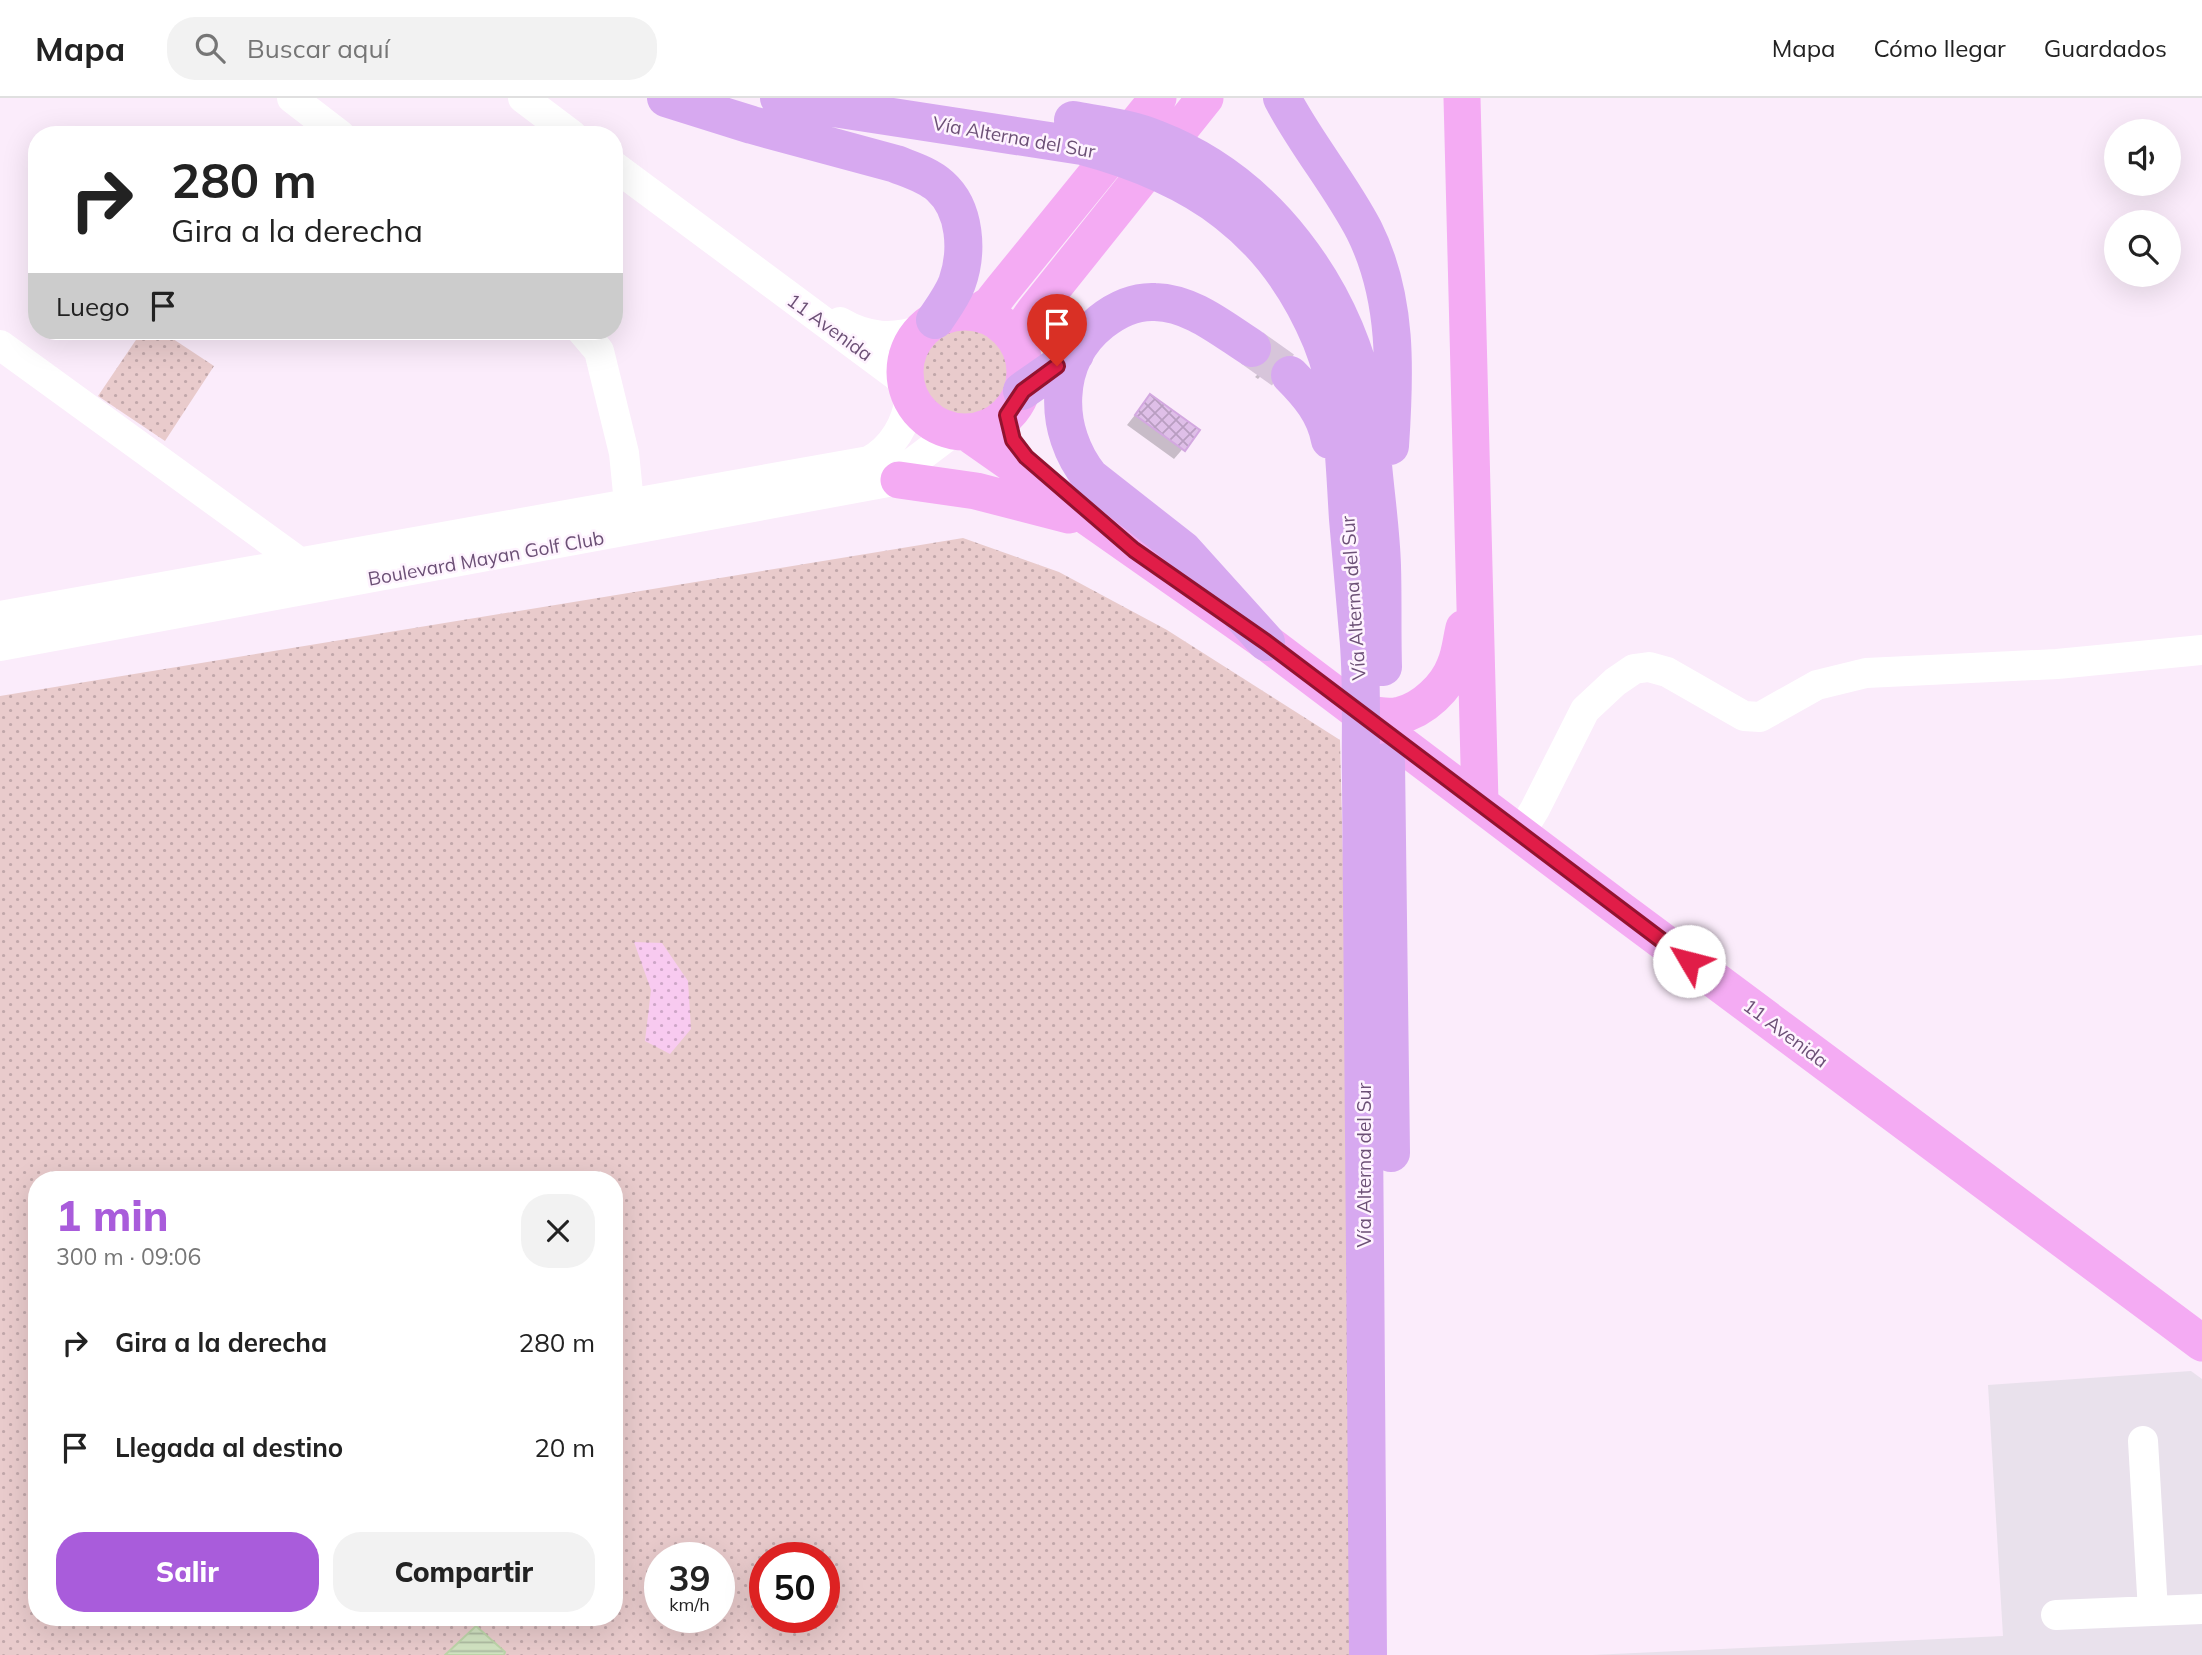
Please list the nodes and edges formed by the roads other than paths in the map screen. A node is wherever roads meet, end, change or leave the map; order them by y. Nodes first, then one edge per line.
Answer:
1 (292, 98) edge
2 (523, 98) edge
3 (666, 98) edge
4 (779, 98) edge
5 (936, 98) edge
6 (1158, 98) edge
7 (1205, 98) edge
8 (1282, 98) edge
9 (1462, 98) edge
10 (328, 126) edge
11 (560, 126) edge
12 (1086, 134) junction
13 (623, 173) edge
14 (1207, 180) junction
15 (755, 272) junction
16 (977, 313) junction
17 (929, 325) junction
18 (590, 340) edge
19 (0, 345) edge
20 (1021, 348) junction
21 (1252, 348) tunnel mouth
22 (1074, 354) junction
23 (1290, 375) tunnel mouth
24 (907, 389) junction
25 (1015, 403) junction
26 (960, 432) junction
27 (899, 480) junction
28 (629, 503) junction
29 (1095, 522) junction
30 (1134, 550) junction
31 (299, 562) junction
32 (1382, 563) junction
33 (1473, 586) junction
34 (0, 617) edge
35 (1366, 635) junction
36 (1266, 642) junction
37 (0, 646) edge
38 (2202, 650) edge
39 (1357, 710) junction
40 (1480, 802) junction
41 (1375, 825) junction
42 (1521, 832) junction
43 (2202, 1343) edge
44 (2143, 1441) dead end
45 (2202, 1609) edge
46 (2153, 1611) junction
47 (2056, 1615) dead end
48 (1368, 1655) edge
49 (1394, 1655) edge

1 - 10 street
2 - 11 street
3 - 17 highway
4 - 12 highway, Vía Alterna del Sur
5 - 12 highway, Vía Alterna del Sur
6 - 16 main road
7 - 20 main road
8 - 32 highway
9 - 33 main road
12 - 14 highway, Vía Alterna del Sur
13 - 15 street, 11 Avenida
14 - 32 highway, Vía Alterna del Sur
14 - 35 highway, Vía Alterna del Sur
15 - 17 street, 11 Avenida
15 - 24 street, 11 Avenida
16 - 17 main road
16 - 20 main road
17 - 24 main road
18 - 28 street
19 - 31 street
20 - 25 main road
21 - 22 highway
22 - 25 highway
22 - 36 highway
23 - 35 highway
24 - 26 main road
24 - 28 street, Boulevard Mayan Golf Club
25 - 26 main road
25 - 30 main road, 11 Avenida
26 - 27 street
26 - 29 main road, 11 Avenida
27 - 29 main road
27 - 37 street, Boulevard Mayan Golf Club
28 - 31 street, Boulevard Mayan Golf Club
29 - 30 main road, 11 Avenida
30 - 36 main road, 11 Avenida
31 - 34 street, Boulevard Mayan Golf Club
32 - 35 highway, Vía Alterna del Sur
33 - 39 main road
33 - 40 main road
35 - 41 highway, Vía Alterna del Sur
36 - 39 main road, 11 Avenida
38 - 42 street
39 - 40 main road, 11 Avenida
40 - 42 main road, 11 Avenida
41 - 48 highway, Vía Alterna del Sur
41 - 49 highway, Vía Alterna del Sur
42 - 43 main road, 11 Avenida
44 - 46 street
45 - 46 street
46 - 47 street

